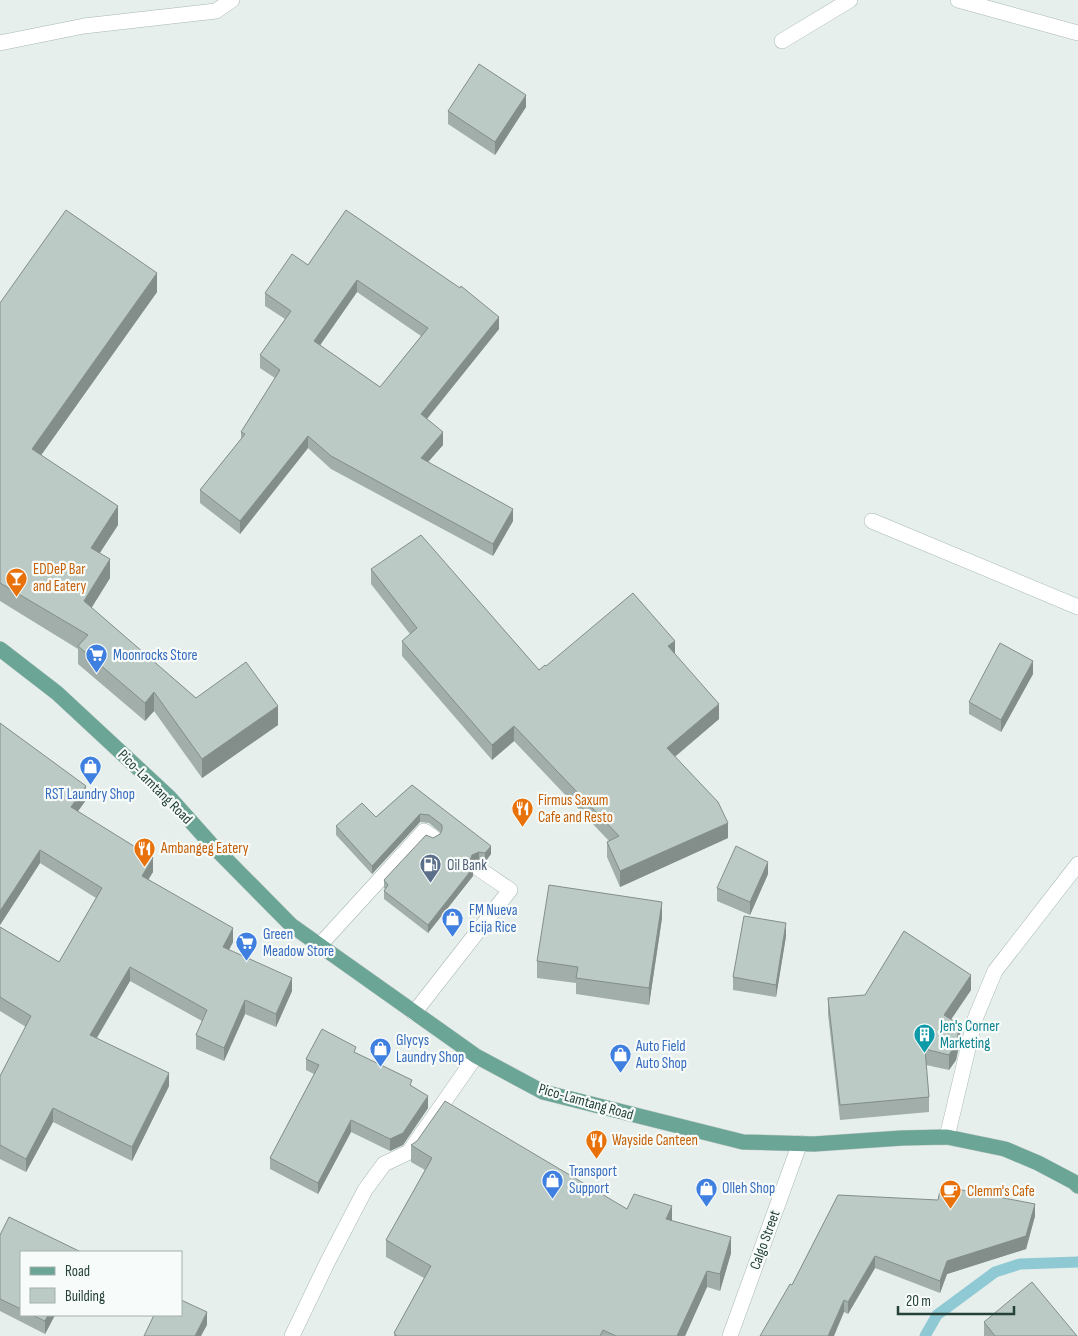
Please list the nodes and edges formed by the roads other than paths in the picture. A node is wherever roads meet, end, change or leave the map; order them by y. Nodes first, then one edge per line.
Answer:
1 (232, 0) edge
2 (850, 0) edge
3 (958, 0) edge
4 (1078, 33) edge
5 (782, 41) dead end
6 (0, 43) edge
7 (872, 521) dead end
8 (1078, 607) edge
9 (0, 649) edge
10 (433, 837) edge
11 (1078, 864) edge
12 (479, 869) dead end
13 (319, 946) junction
14 (414, 1013) junction
15 (476, 1056) junction
16 (947, 1137) junction
17 (800, 1143) junction
18 (1078, 1186) edge
19 (292, 1336) edge
20 (730, 1336) edge

1 - 6 street
2 - 5 street
3 - 4 street
7 - 8 street
9 - 13 main road, Pico-Lamtang Road
10 - 13 street
11 - 16 street
12 - 14 street
13 - 14 main road, Pico-Lamtang Road
14 - 15 main road, Pico-Lamtang Road
15 - 17 main road, Pico-Lamtang Road
15 - 19 street
16 - 17 main road, Pico-Lamtang Road
16 - 18 main road, Pico-Lamtang Road
17 - 20 street, Calgo Street

